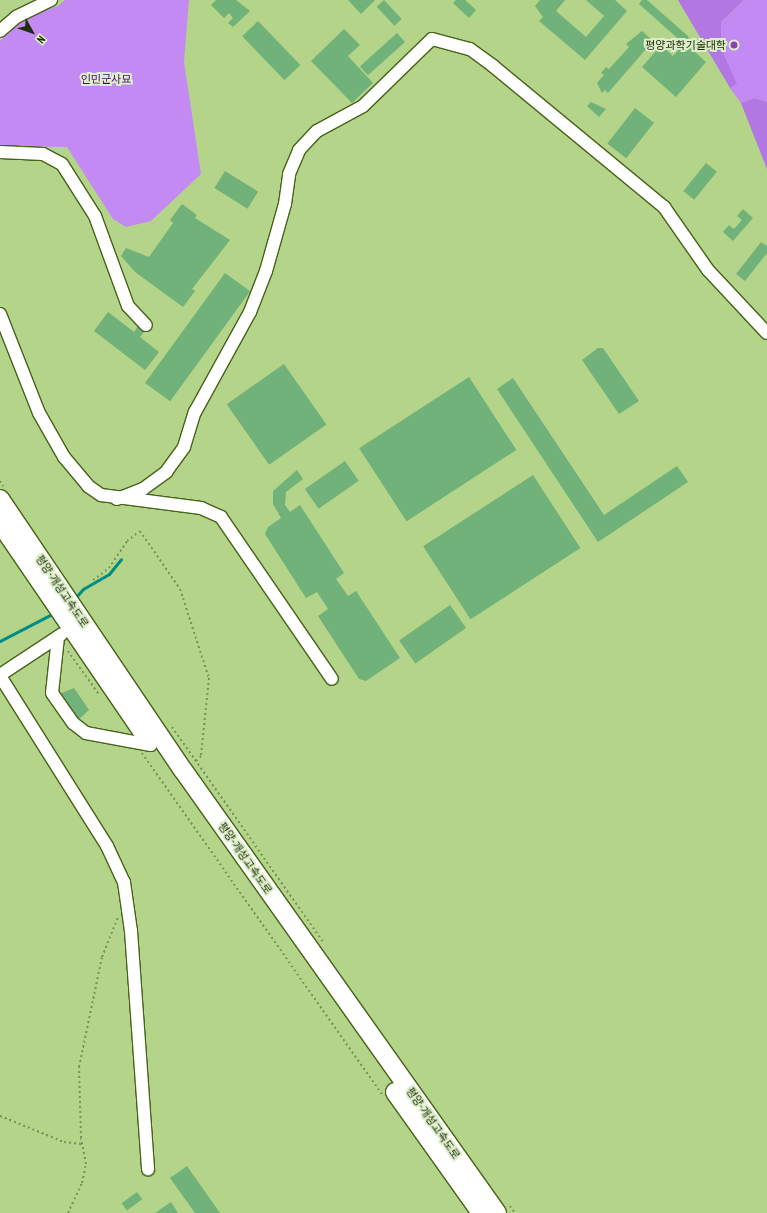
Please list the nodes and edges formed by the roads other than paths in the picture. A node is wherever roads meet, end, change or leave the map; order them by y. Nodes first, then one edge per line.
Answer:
1 (51, 0) edge
2 (0, 31) edge
3 (0, 152) edge
4 (0, 314) edge
5 (146, 325) dead end
6 (767, 333) edge
7 (0, 499) edge
8 (117, 499) junction
9 (0, 523) edge
10 (65, 618) junction
11 (0, 676) edge
12 (332, 679) dead end
13 (143, 744) junction
14 (148, 1168) dead end
15 (481, 1213) edge
16 (497, 1213) edge

1 - 2 street
3 - 5 street
4 - 8 street
6 - 8 street
7 - 10 highway, 평양-개성고속도로
8 - 12 street
9 - 10 highway, 평양-개성고속도로
10 - 11 street
10 - 13 highway, 평양-개성고속도로
10 - 13 street
10 - 16 highway, 평양-개성고속도로
11 - 14 street
13 - 15 highway, 평양-개성고속도로

